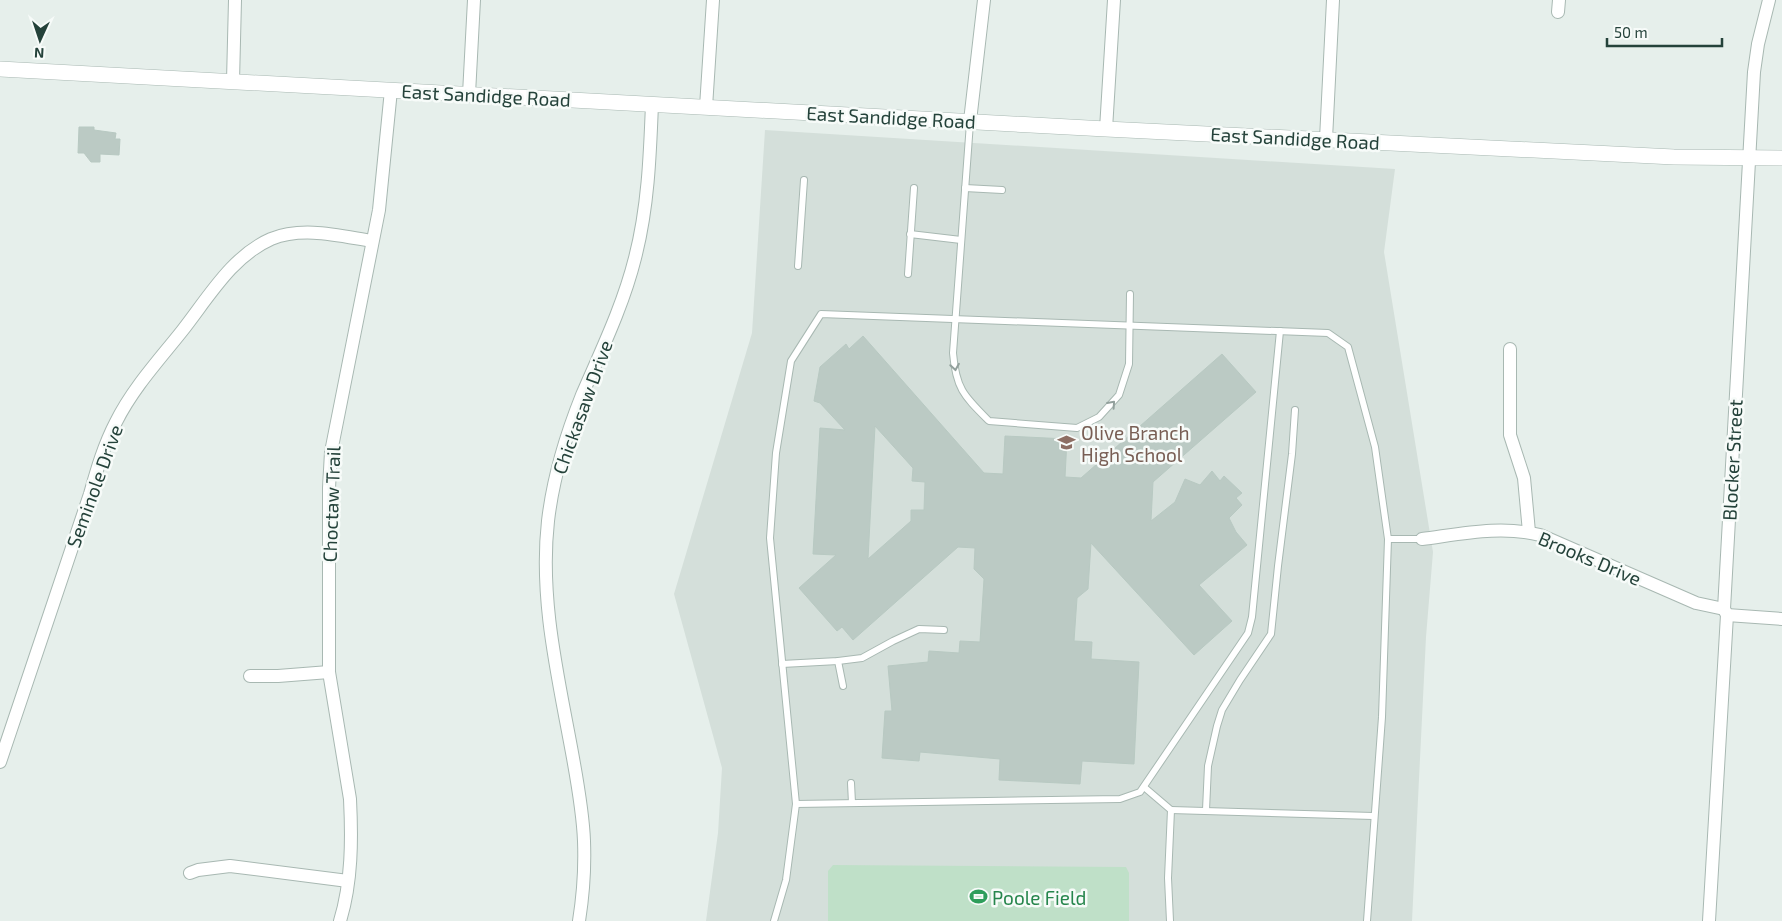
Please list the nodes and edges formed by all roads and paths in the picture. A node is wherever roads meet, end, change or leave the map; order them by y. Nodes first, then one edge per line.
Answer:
1 (235, 0) edge
2 (474, 0) edge
3 (712, 0) edge
4 (984, 0) edge
5 (1114, 0) edge
6 (1333, 0) edge
7 (1769, 0) edge
8 (0, 69) edge
9 (233, 81) junction
10 (391, 90) junction
11 (469, 94) junction
12 (652, 104) junction
13 (706, 107) junction
14 (970, 121) junction
15 (1106, 129) junction
16 (1326, 139) junction
17 (1750, 158) junction
18 (1782, 158) edge
19 (804, 180) dead end
20 (914, 188) dead end
21 (965, 188) junction
22 (1002, 190) dead end
23 (910, 234) junction
24 (961, 240) junction
25 (372, 241) junction
26 (798, 266) dead end
27 (908, 274) dead end
28 (1130, 294) dead end
29 (956, 319) junction
30 (1129, 325) junction
31 (1280, 331) junction
32 (1510, 349) dead end
33 (1295, 410) dead end
34 (1529, 532) junction
35 (1388, 539) junction
36 (1422, 539) joint
37 (1725, 612) junction
38 (1782, 619) edge
39 (944, 630) dead end
40 (838, 661) junction
41 (782, 664) junction
42 (329, 672) junction
43 (250, 676) dead end
44 (844, 686) dead end
45 (0, 762) edge
46 (851, 783) dead end
47 (1144, 787) junction
48 (852, 803) junction
49 (796, 804) junction
50 (1171, 810) junction
51 (1206, 810) junction
52 (1373, 816) junction
53 (190, 873) dead end
54 (348, 881) junction
55 (340, 921) edge
56 (579, 921) edge
57 (774, 921) edge
58 (1170, 921) edge
59 (1367, 921) edge
60 (1709, 921) edge

1 - 9 street
2 - 11 street
3 - 13 street
4 - 14 street
5 - 15 street
6 - 16 street
7 - 17 street, Blocker Street
8 - 9 street, East Sandidge Road
9 - 10 street, East Sandidge Road
10 - 11 street, East Sandidge Road
10 - 25 street, Choctaw Trail
11 - 12 street, East Sandidge Road
12 - 13 street, East Sandidge Road
12 - 56 street, Chickasaw Drive
13 - 14 street, East Sandidge Road
14 - 15 street, East Sandidge Road
14 - 21 lane
15 - 16 street, East Sandidge Road
16 - 17 street, East Sandidge Road
17 - 18 street, East Sandidge Road
17 - 37 street, Blocker Street
19 - 26 lane
20 - 23 lane
21 - 22 lane
21 - 24 lane
23 - 24 lane
23 - 27 lane
24 - 29 lane
25 - 42 street, Choctaw Trail
25 - 45 street, Seminole Drive
28 - 30 lane
29 - 30 lane
29 -> 30 lane
29 - 41 lane
30 - 31 lane
31 - 35 lane
31 - 47 lane
32 - 34 street
33 - 51 lane
34 - 36 street, Brooks Drive
34 - 37 street, Brooks Drive
35 - 36 lane
35 - 52 lane
37 - 38 street, Brooks Drive
37 - 60 street, Blocker Street
39 - 40 lane
40 - 41 lane
40 - 44 lane
41 - 49 lane
42 - 43 street
42 - 54 street, Choctaw Trail
46 - 48 lane
47 - 48 lane
47 - 50 lane
48 - 49 lane
49 - 57 lane
50 - 51 lane
50 - 58 lane
51 - 52 lane
52 - 59 lane
53 - 54 street
54 - 55 street, Choctaw Trail

